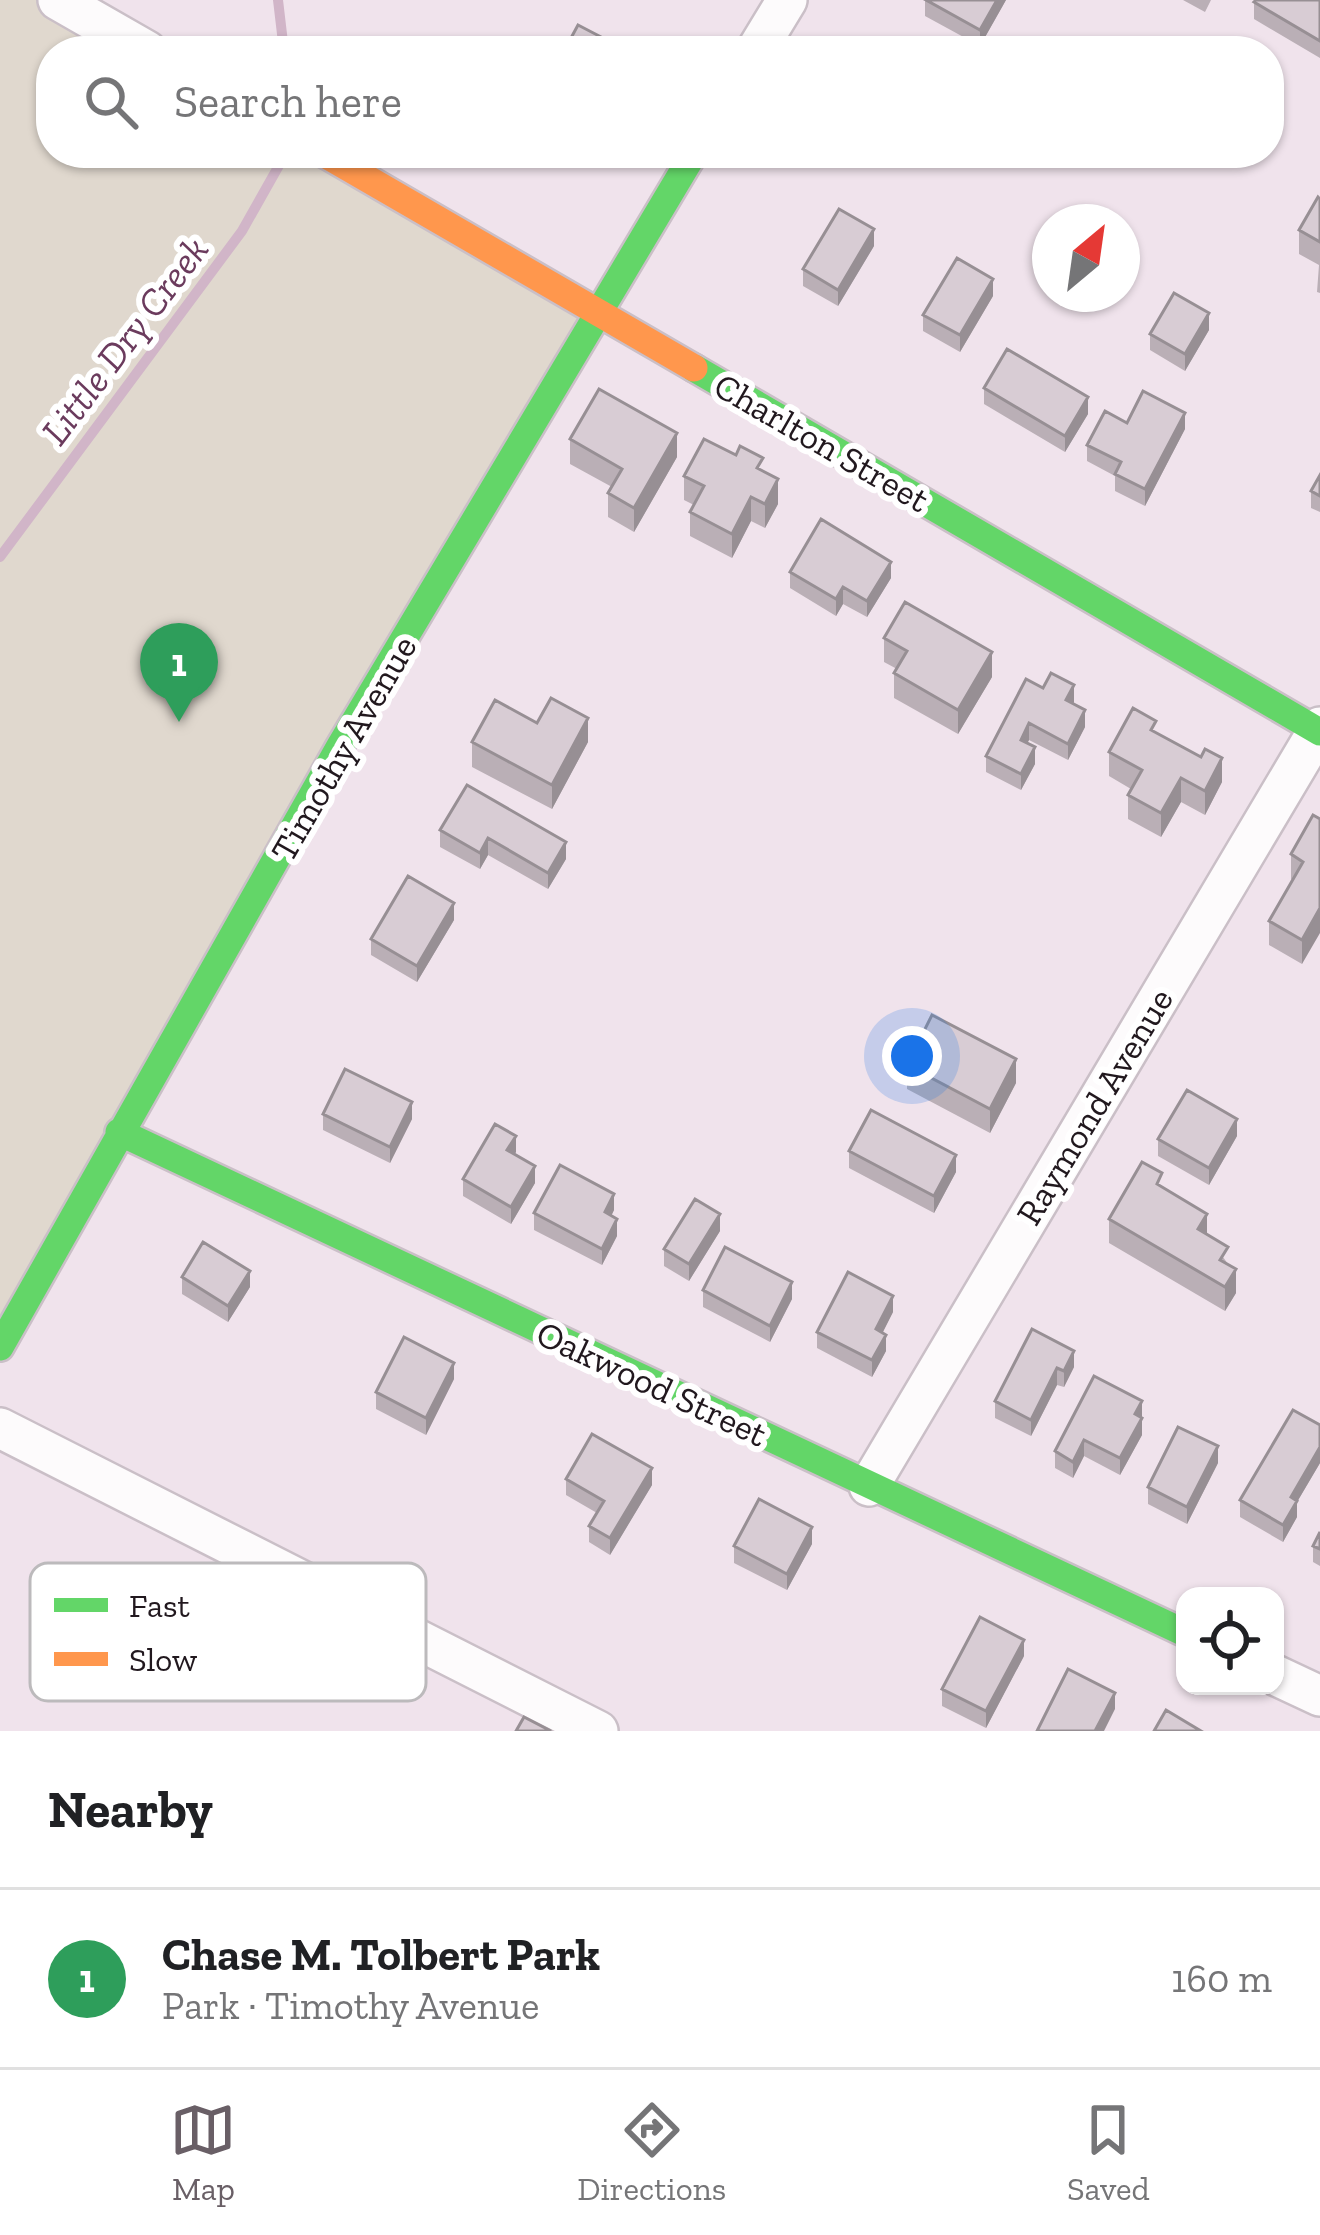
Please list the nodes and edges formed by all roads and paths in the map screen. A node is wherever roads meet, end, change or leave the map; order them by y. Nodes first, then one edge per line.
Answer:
1 (58, 0) edge
2 (787, 0) edge
3 (121, 36) edge
4 (765, 36) edge
5 (349, 168) edge
6 (685, 168) edge
7 (597, 311) junction
8 (1319, 730) edge
9 (119, 1132) junction
10 (0, 1348) edge
11 (0, 1428) edge
12 (869, 1486) junction
13 (266, 1563) edge
14 (1176, 1630) edge
15 (426, 1644) edge
16 (1284, 1679) edge
17 (1320, 1696) edge
18 (598, 1731) edge

1 - 3 street
2 - 4 street
5 - 7 street, Charlton Street
6 - 7 street, Timothy Avenue
7 - 8 street, Charlton Street
7 - 9 street, Timothy Avenue
8 - 12 street, Raymond Avenue
9 - 10 street, Timothy Avenue
9 - 12 street, Oakwood Street
11 - 13 street
12 - 14 street, Oakwood Street
15 - 18 street
16 - 17 street

